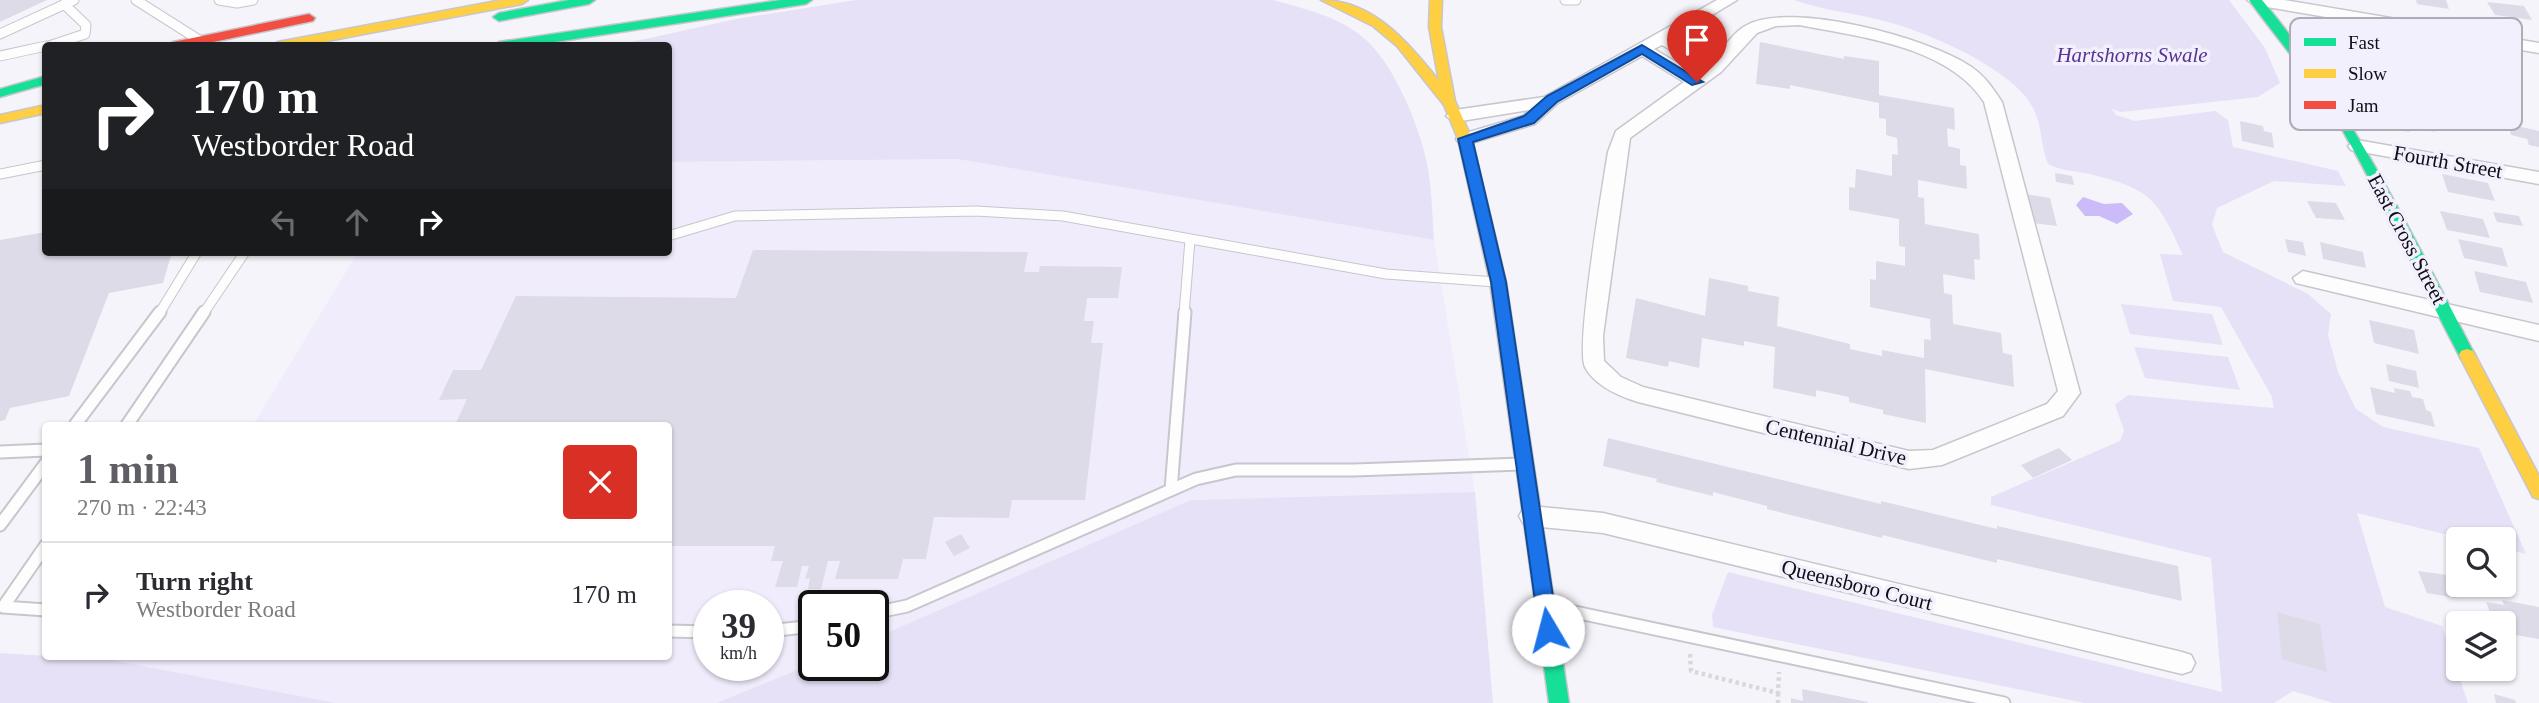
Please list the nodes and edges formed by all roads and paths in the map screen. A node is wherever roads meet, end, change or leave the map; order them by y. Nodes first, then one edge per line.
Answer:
1 (74, 0) edge
2 (136, 0) edge
3 (219, 0) edge
4 (253, 0) edge
5 (522, 0) edge
6 (589, 0) edge
7 (806, 0) edge
8 (1327, 0) edge
9 (1436, 0) edge
10 (1565, 0) edge
11 (1576, 0) edge
12 (1728, 0) edge
13 (2255, 0) edge
14 (64, 4) junction
15 (330, 14) dead end
16 (2362, 18) edge
17 (0, 34) edge
18 (1662, 38) junction
19 (199, 40) junction
20 (60, 42) edge
21 (190, 42) edge
22 (299, 42) edge
23 (369, 42) edge
24 (526, 42) edge
25 (2290, 43) edge
26 (42, 47) edge
27 (1642, 49) junction
28 (0, 56) edge
29 (1715, 68) junction
30 (42, 81) edge
31 (1697, 82) junction
32 (42, 91) edge
33 (0, 93) edge
34 (1552, 99) junction
35 (0, 100) edge
36 (42, 110) edge
37 (1452, 110) junction
38 (0, 119) edge
39 (2347, 130) edge
40 (1465, 139) junction
41 (2357, 146) junction
42 (42, 166) edge
43 (0, 174) edge
44 (2539, 178) edge
45 (672, 235) edge
46 (1190, 240) junction
47 (195, 256) edge
48 (242, 256) edge
49 (2303, 278) dead end
50 (1498, 282) junction
51 (2446, 314) junction
52 (2539, 333) edge
53 (77, 422) edge
54 (129, 422) edge
55 (42, 450) edge
56 (0, 452) edge
57 (1524, 464) junction
58 (42, 468) edge
59 (1171, 490) junction
60 (2539, 492) edge
61 (1531, 516) junction
62 (0, 526) edge
63 (42, 551) edge
64 (1545, 606) junction
65 (42, 610) edge
66 (889, 610) edge
67 (672, 631) edge
68 (693, 632) edge
69 (2182, 663) dead end
70 (1778, 692) dead end
71 (1559, 703) edge
72 (1778, 703) edge
73 (2004, 703) edge

1 - 14 lane
2 - 19 lane
3 - 4 lane
5 - 22 main road
6 - 23 main road
7 - 24 main road
8 - 37 main road
9 - 37 main road
10 - 11 lane
12 - 18 street
13 - 16 street
13 - 25 main road, East Cross Street
14 - 17 lane
14 - 20 lane
15 - 19 main road
18 - 27 street
18 - 29 street
19 - 21 main road
26 - 28 lane
27 - 31 street
27 - 34 street
29 - 31 street, Centennial Drive
29 - 31 street, Centennial Drive
30 - 33 main road
32 - 35 main road
34 - 37 street
34 - 40 street
36 - 38 main road
37 - 40 main road
39 - 41 main road, East Cross Street
40 - 50 main road
41 - 44 street, Fourth Street
41 - 51 main road, East Cross Street
42 - 43 lane
45 - 46 lane
46 - 50 lane
46 - 59 lane
47 - 53 lane
48 - 54 lane
49 - 51 street
50 - 57 main road
51 - 52 street
51 - 60 main road, East Cross Street
55 - 56 lane
57 - 59 lane
57 - 61 main road
58 - 62 lane
59 - 66 lane
61 - 64 main road
61 - 69 street, Queensboro Court
63 - 65 lane
64 - 71 main road
64 - 73 lane
67 - 68 lane
70 - 72 path

